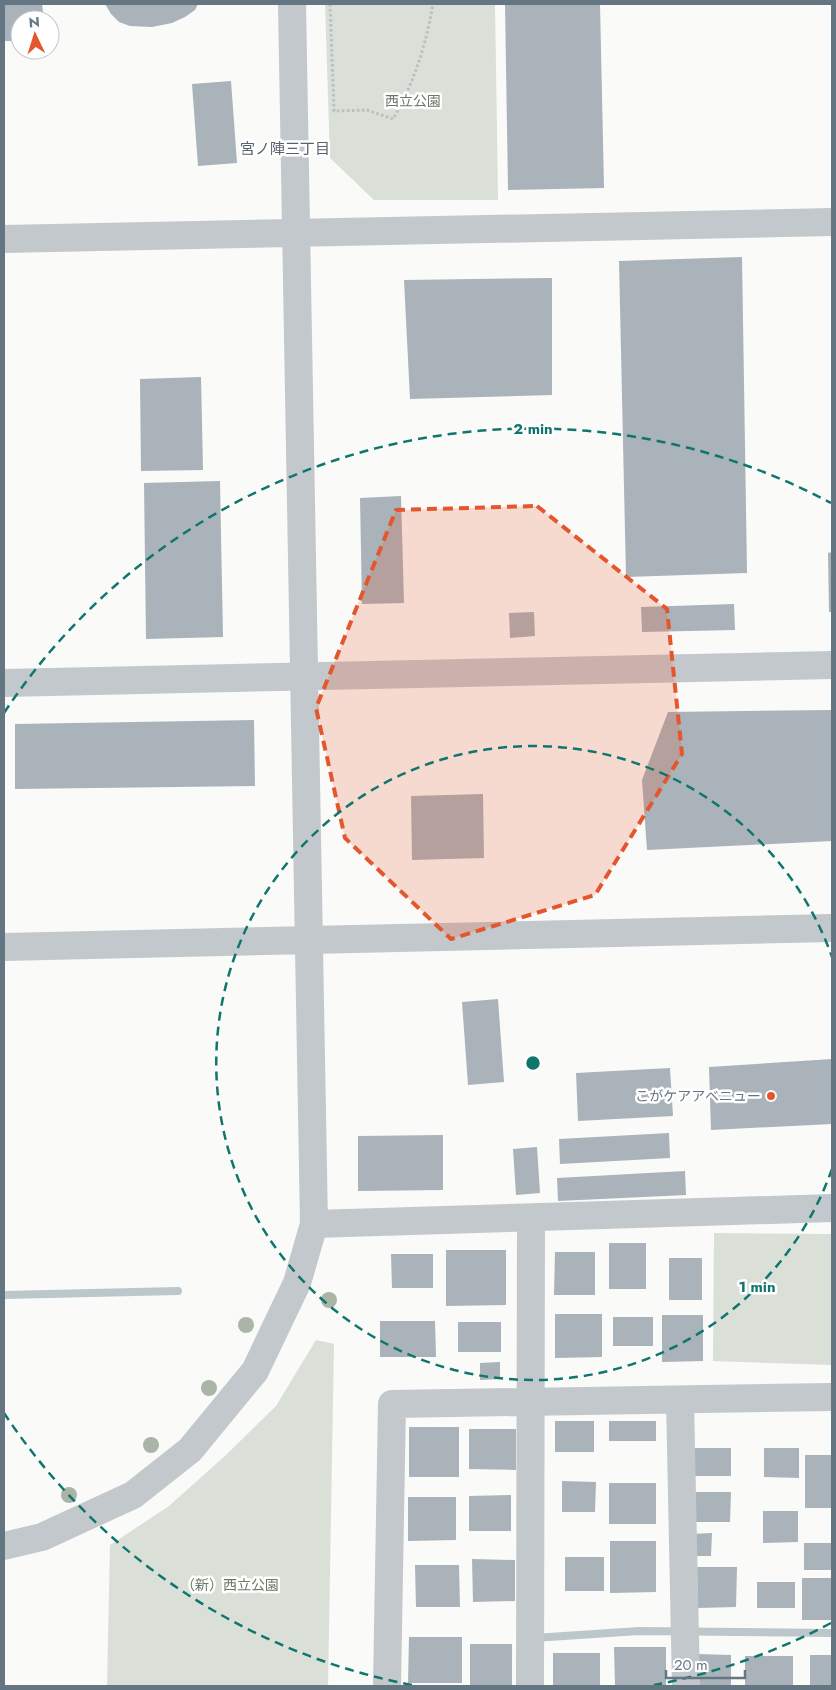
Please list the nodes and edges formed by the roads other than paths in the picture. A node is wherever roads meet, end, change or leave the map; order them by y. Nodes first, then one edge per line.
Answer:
1 (292, 4) edge
2 (832, 222) edge
3 (298, 232) junction
4 (4, 239) edge
5 (832, 665) edge
6 (306, 676) junction
7 (4, 683) edge
8 (832, 928) edge
9 (310, 940) junction
10 (4, 947) edge
11 (832, 1208) edge
12 (531, 1219) junction
13 (314, 1224) junction
14 (832, 1398) edge
15 (680, 1400) junction
16 (531, 1402) junction
17 (4, 1546) edge
18 (387, 1686) edge
19 (530, 1686) edge
20 (686, 1686) edge

1 - 3 street
2 - 3 street
3 - 4 street
3 - 6 street
5 - 6 street
6 - 7 street
6 - 9 street
8 - 9 street
9 - 10 street
9 - 13 street
11 - 12 street
12 - 13 street
12 - 16 street
13 - 17 street
14 - 15 street
15 - 16 street
15 - 20 street
16 - 18 street
16 - 19 street

